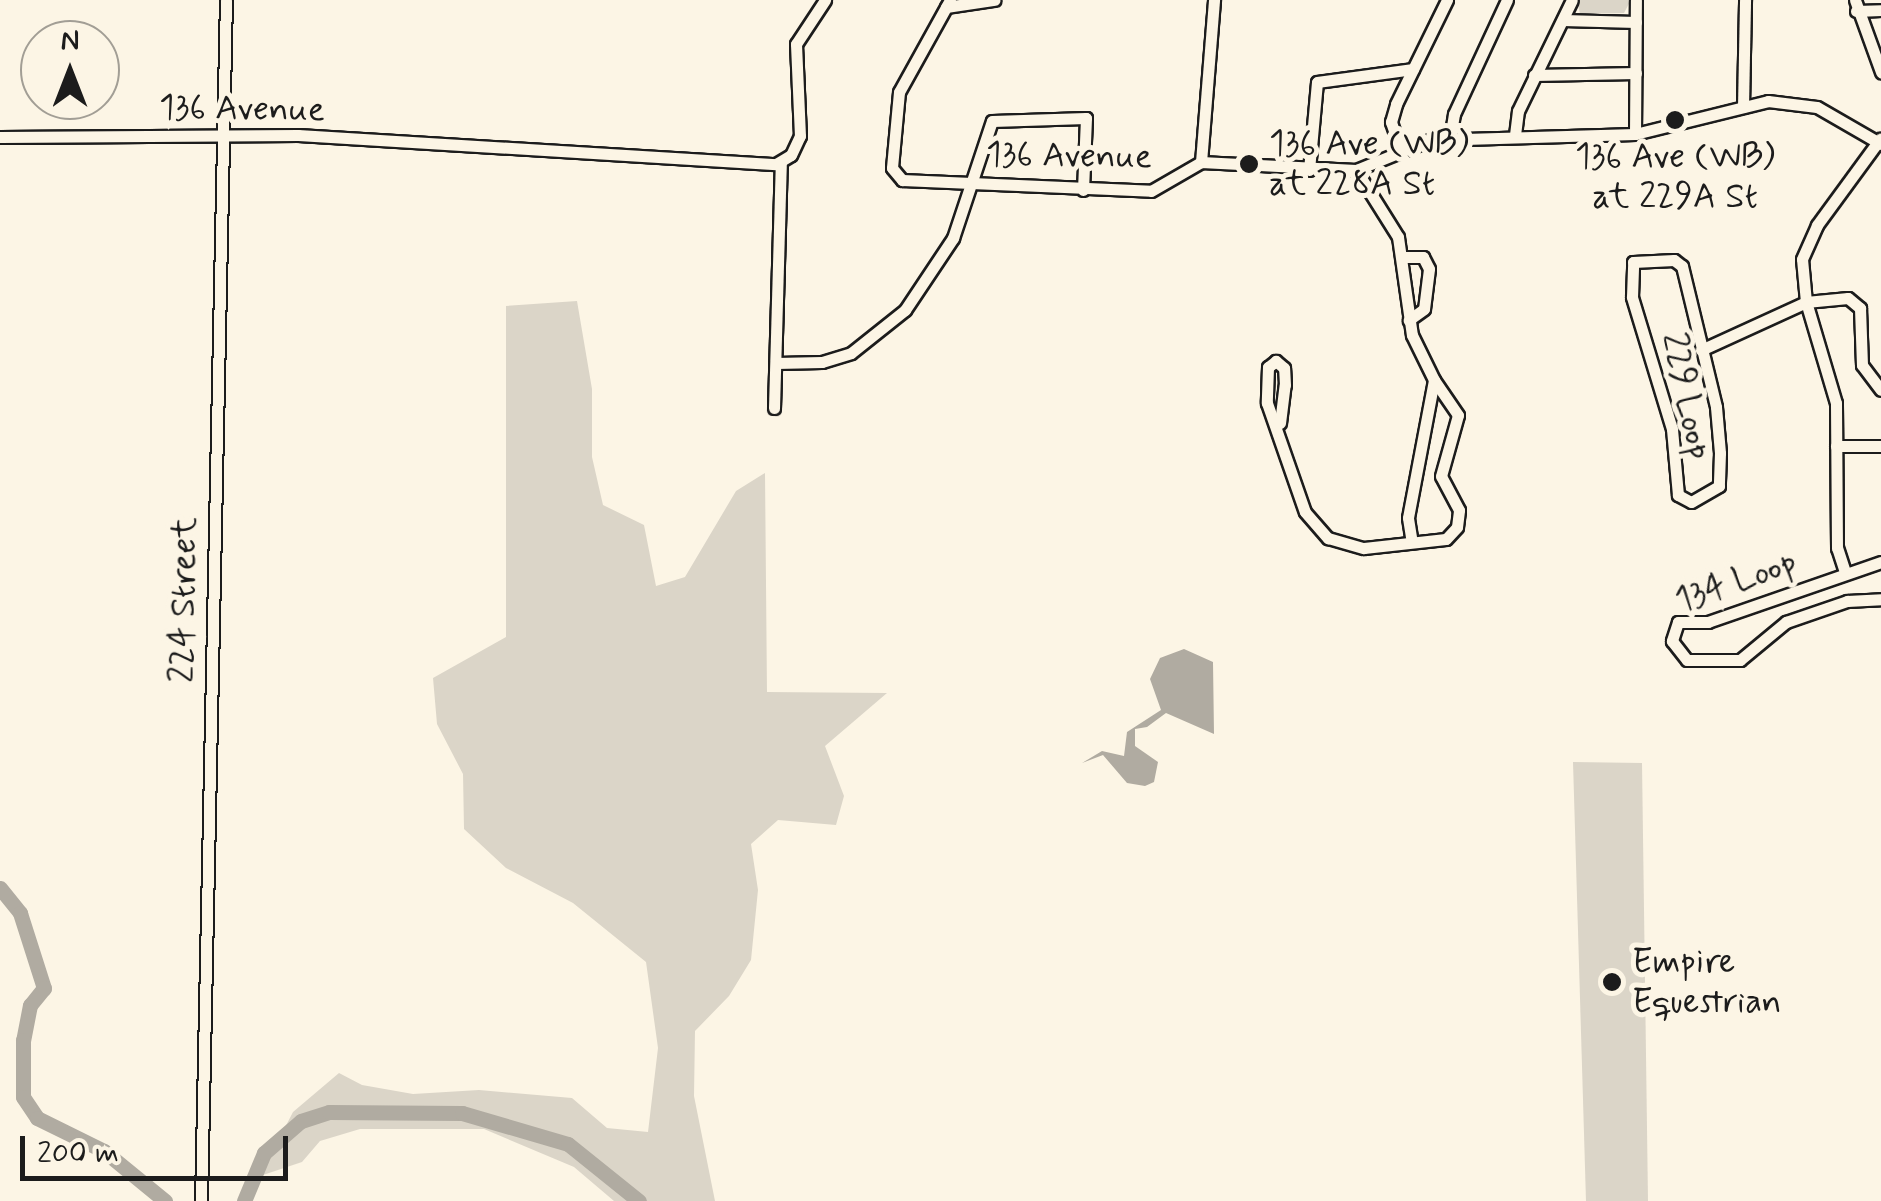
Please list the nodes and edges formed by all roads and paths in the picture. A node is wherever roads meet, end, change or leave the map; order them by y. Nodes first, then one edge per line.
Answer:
1 (226, 0) edge
2 (825, 0) edge
3 (994, 0) edge
4 (1214, 0) edge
5 (1448, 0) edge
6 (1507, 0) edge
7 (1572, 0) edge
8 (1636, 0) edge
9 (1745, 0) edge
10 (948, 4) edge
11 (1856, 6) edge
12 (1881, 10) edge
13 (1563, 20) junction
14 (1636, 22) junction
15 (1413, 69) junction
16 (1881, 72) edge
17 (1636, 73) junction
18 (1534, 74) junction
19 (1743, 107) junction
20 (223, 134) junction
21 (1635, 134) junction
22 (1515, 135) junction
23 (0, 137) edge
24 (1450, 138) junction
25 (1880, 141) edge
26 (1401, 151) junction
27 (781, 162) junction
28 (1201, 162) junction
29 (1308, 170) junction
30 (1356, 170) junction
31 (970, 182) junction
32 (1083, 190) junction
33 (1404, 257) junction
34 (1806, 302) junction
35 (1409, 320) junction
36 (1702, 350) junction
37 (776, 363) junction
38 (1434, 380) junction
39 (1881, 390) edge
40 (774, 408) dead end
41 (1280, 423) junction
42 (1836, 446) junction
43 (1881, 446) edge
44 (1411, 538) junction
45 (1881, 562) edge
46 (1845, 572) junction
47 (1881, 599) edge
48 (201, 1201) edge

1 - 20 street, 224 Street
2 - 27 street
3 - 10 street
4 - 28 street
5 - 15 street
6 - 24 street
7 - 13 street
8 - 14 street
9 - 19 street
10 - 31 street, 136 Avenue
11 - 12 street
11 - 16 street
13 - 14 street
13 - 18 street
14 - 17 street
15 - 26 street
15 - 29 street
17 - 18 street
17 - 21 street
18 - 22 street
19 - 21 street, 136 Avenue
19 - 25 street, 136 Avenue
20 - 23 street, 136 Avenue
20 - 27 street, 136 Avenue
20 - 48 street, 224 Street
21 - 22 street, 136 Avenue
22 - 24 street, 136 Avenue
24 - 26 street, 136 Avenue
25 - 34 street
26 - 30 street, 136 Avenue
27 - 37 street
28 - 29 street, 136 Avenue
28 - 32 street, 136 Avenue
29 - 30 street, 136 Avenue
30 - 33 street
31 - 32 street, 136 Avenue
31 - 32 street
31 - 37 street
33 - 35 street
33 - 35 street
34 - 36 street
34 - 39 street
34 - 42 street
35 - 38 street
36 - 36 street, 229 Loop
37 - 40 street
38 - 44 street
38 - 44 street
41 - 41 street
41 - 44 street
42 - 43 street
42 - 46 street
45 - 46 street, 134 Loop
46 - 47 street, 134 Loop

